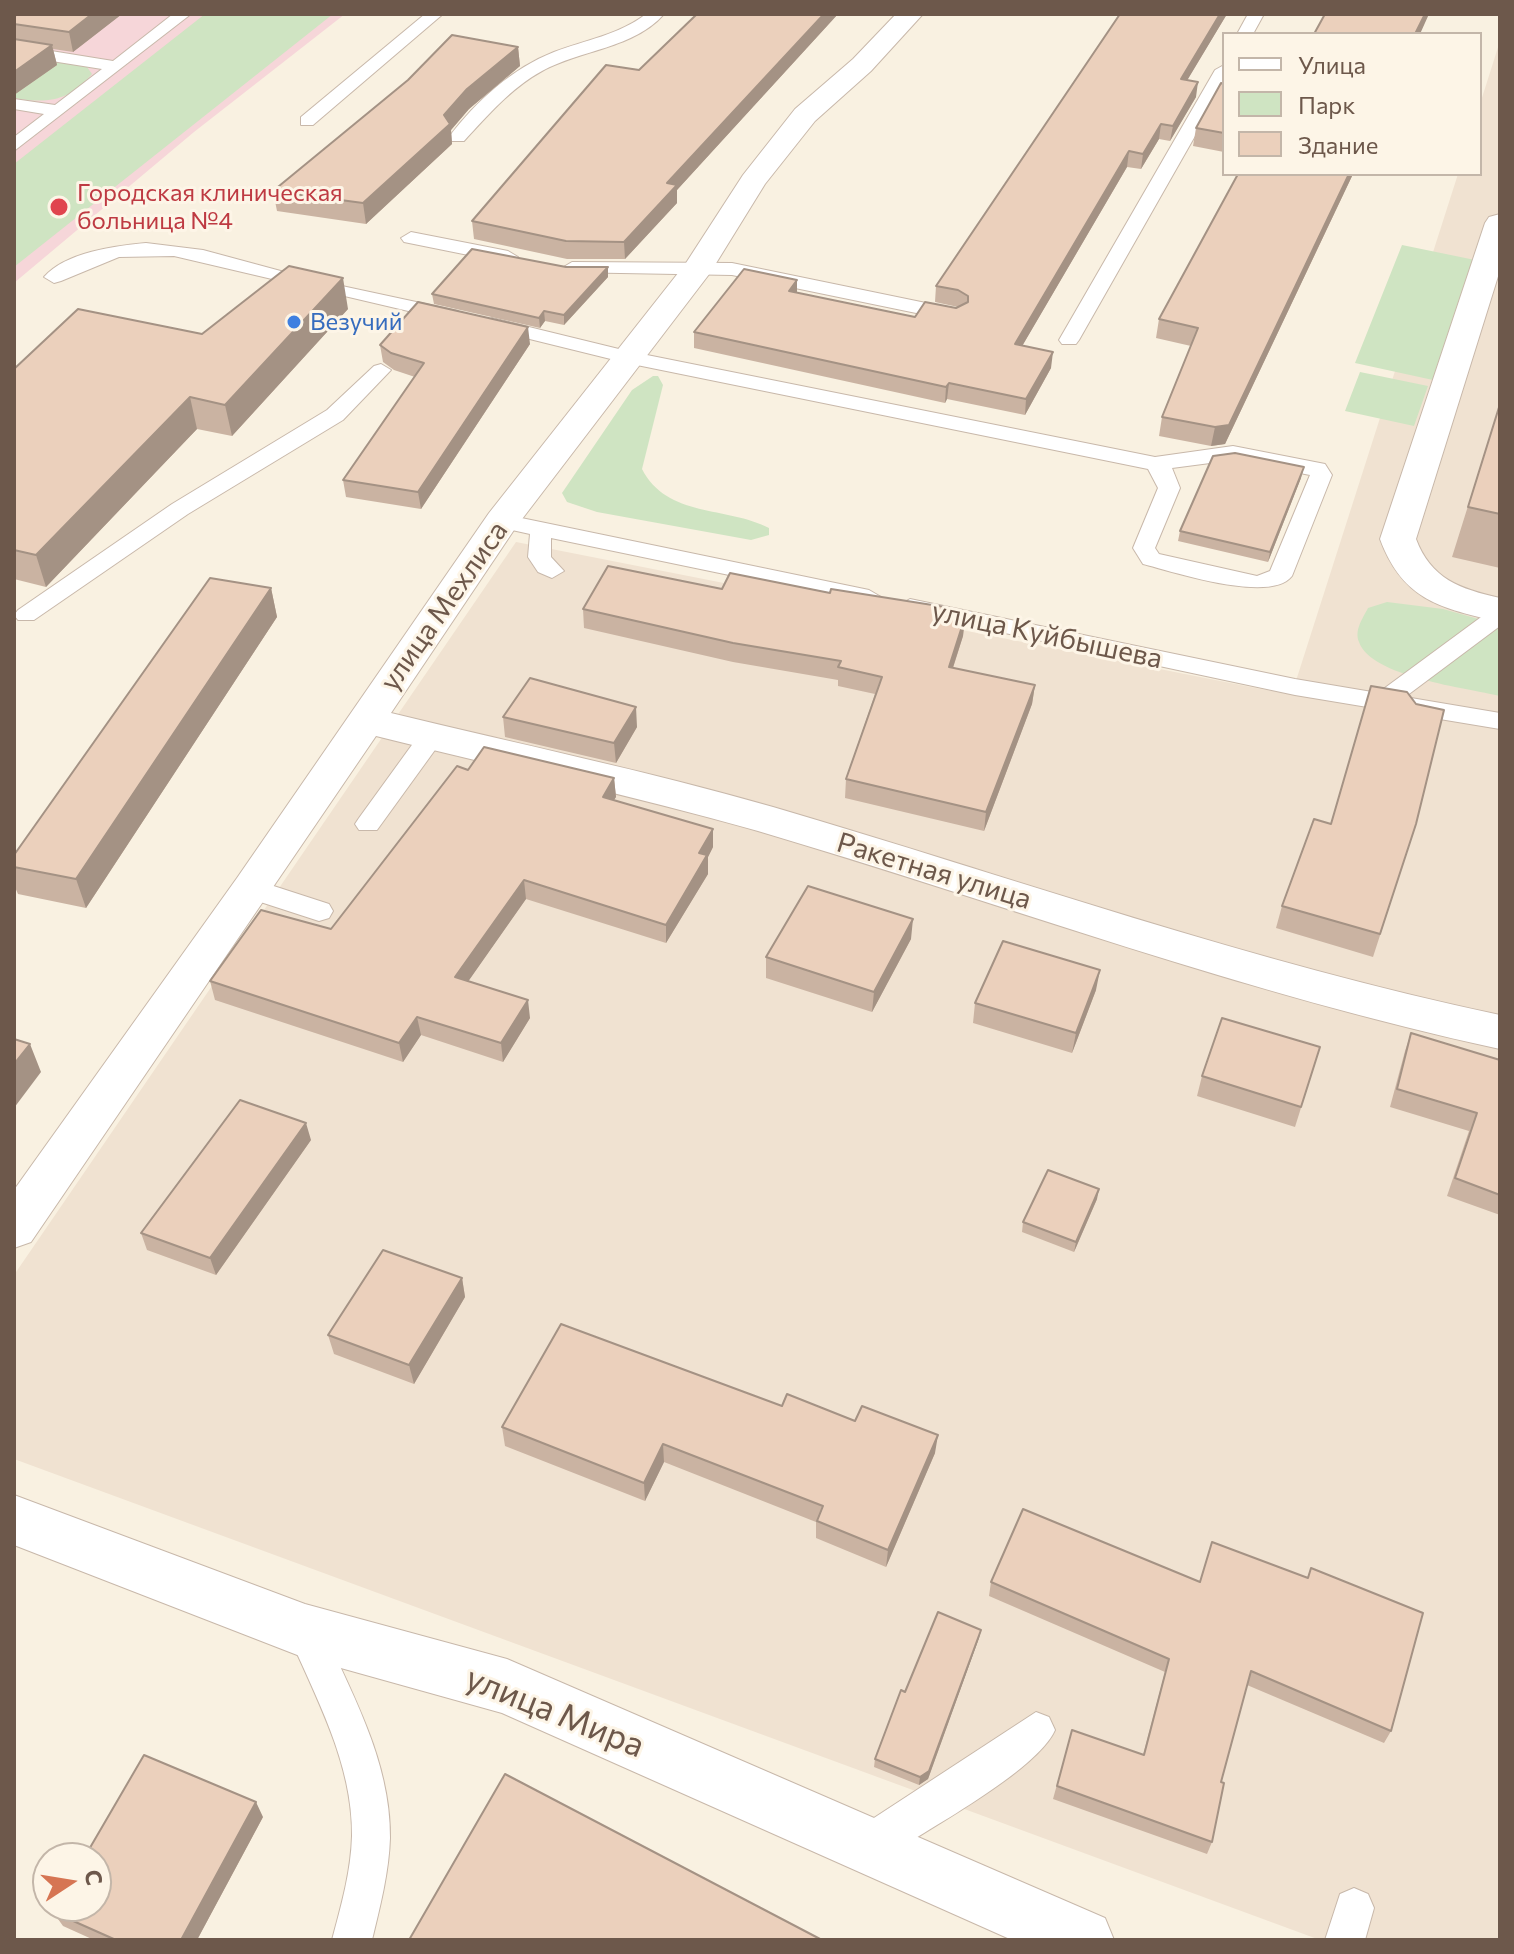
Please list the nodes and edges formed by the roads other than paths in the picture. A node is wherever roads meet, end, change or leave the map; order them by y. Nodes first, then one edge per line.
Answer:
1 (183, 14) edge
2 (435, 14) edge
3 (656, 14) edge
4 (910, 14) edge
5 (1256, 14) edge
6 (1246, 32) edge
7 (14, 50) edge
8 (114, 66) junction
9 (1222, 73) edge
10 (14, 104) edge
11 (57, 111) junction
12 (307, 121) dead end
13 (458, 137) dead end
14 (14, 146) edge
15 (1500, 223) edge
16 (411, 238) dead end
17 (526, 261) edge
18 (553, 265) edge
19 (699, 267) junction
20 (54, 277) dead end
21 (955, 315) edge
22 (1069, 340) dead end
23 (627, 357) junction
24 (381, 370) edge
25 (1155, 464) junction
26 (502, 521) junction
27 (543, 530) junction
28 (552, 571) dead end
29 (1500, 612) edge
30 (18, 614) edge
31 (1383, 701) junction
32 (365, 720) junction
33 (1500, 721) edge
34 (431, 737) junction
35 (368, 824) dead end
36 (252, 889) junction
37 (319, 911) dead end
38 (1500, 1032) edge
39 (14, 1228) edge
40 (14, 1520) edge
41 (305, 1631) junction
42 (1036, 1730) dead end
43 (868, 1845) junction
44 (352, 1940) edge
45 (1083, 1940) edge

1 - 8 lane
2 - 12 lane
3 - 13 lane
4 - 19 street, улица Мехлиса
5 - 6 lane
7 - 8 lane
8 - 11 lane
9 - 22 lane
10 - 11 lane
11 - 14 lane
15 - 29 street
16 - 17 lane
18 - 19 lane
19 - 21 lane
19 - 23 street, улица Мехлиса
20 - 23 lane
23 - 25 lane
23 - 26 street, улица Мехлиса
24 - 30 lane
25 - 25 lane
26 - 27 lane, улица Куйбышева
26 - 32 street, улица Мехлиса
27 - 28 lane
27 - 31 lane, улица Куйбышева
29 - 31 lane
31 - 33 lane, улица Куйбышева
32 - 34 street, Ракетная улица
32 - 36 street, улица Мехлиса
34 - 35 lane
34 - 38 street, Ракетная улица
36 - 37 lane
36 - 39 street, улица Мехлиса
40 - 41 street, улица Мира
41 - 43 street, улица Мира
41 - 44 lane
42 - 43 lane
43 - 45 street, улица Мира

